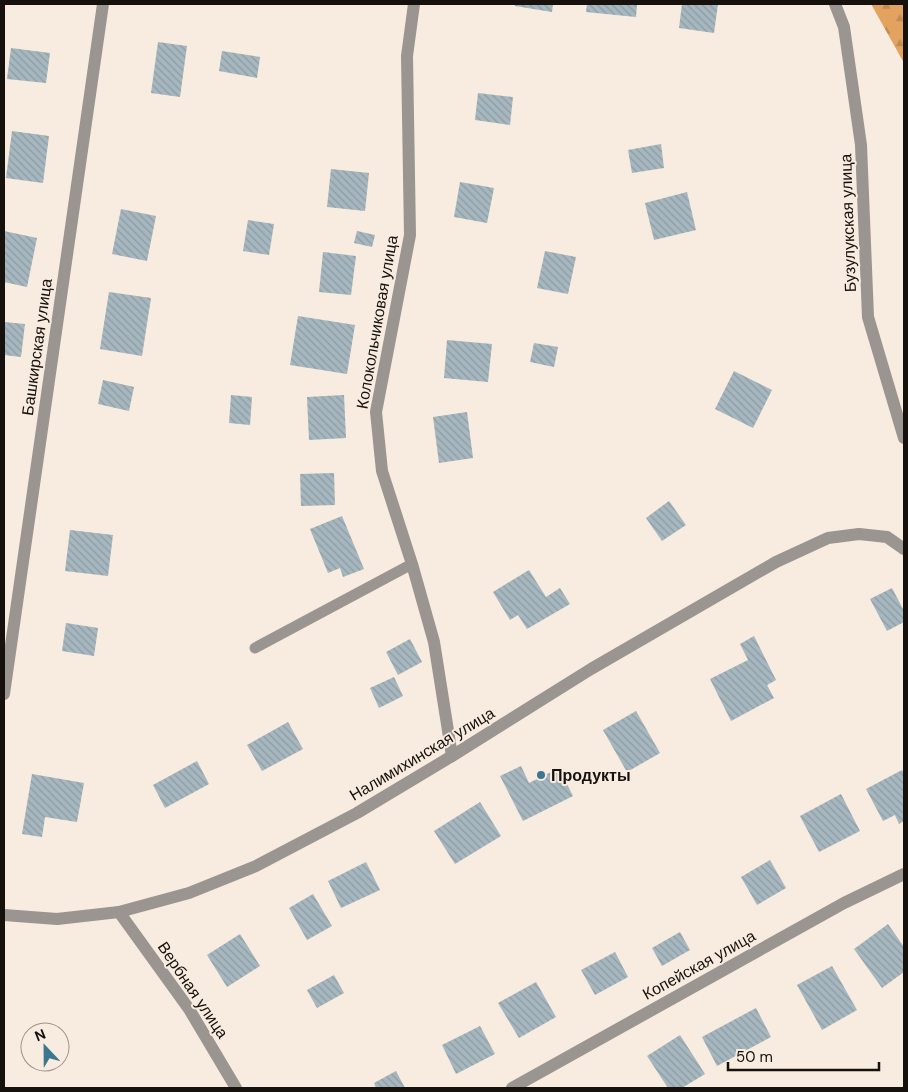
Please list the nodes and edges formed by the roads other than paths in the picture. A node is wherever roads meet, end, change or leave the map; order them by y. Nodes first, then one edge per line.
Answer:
1 (103, 4) edge
2 (414, 4) edge
3 (835, 4) edge
4 (904, 438) edge
5 (904, 549) edge
6 (412, 564) junction
7 (255, 648) dead end
8 (4, 694) edge
9 (452, 756) junction
10 (904, 874) edge
11 (119, 912) junction
12 (4, 915) edge
13 (236, 1088) edge
14 (512, 1088) edge

1 - 8 street, Башкирская улица
2 - 6 street, Колокольчиковая улица
3 - 4 street, Бузулукская улица
5 - 9 street, Налимихинская улица
6 - 7 lane
6 - 9 street, Колокольчиковая улица
9 - 11 street, Налимихинская улица
10 - 14 street, Копейская улица
11 - 12 street, Налимихинская улица
11 - 13 street, Вербная улица

